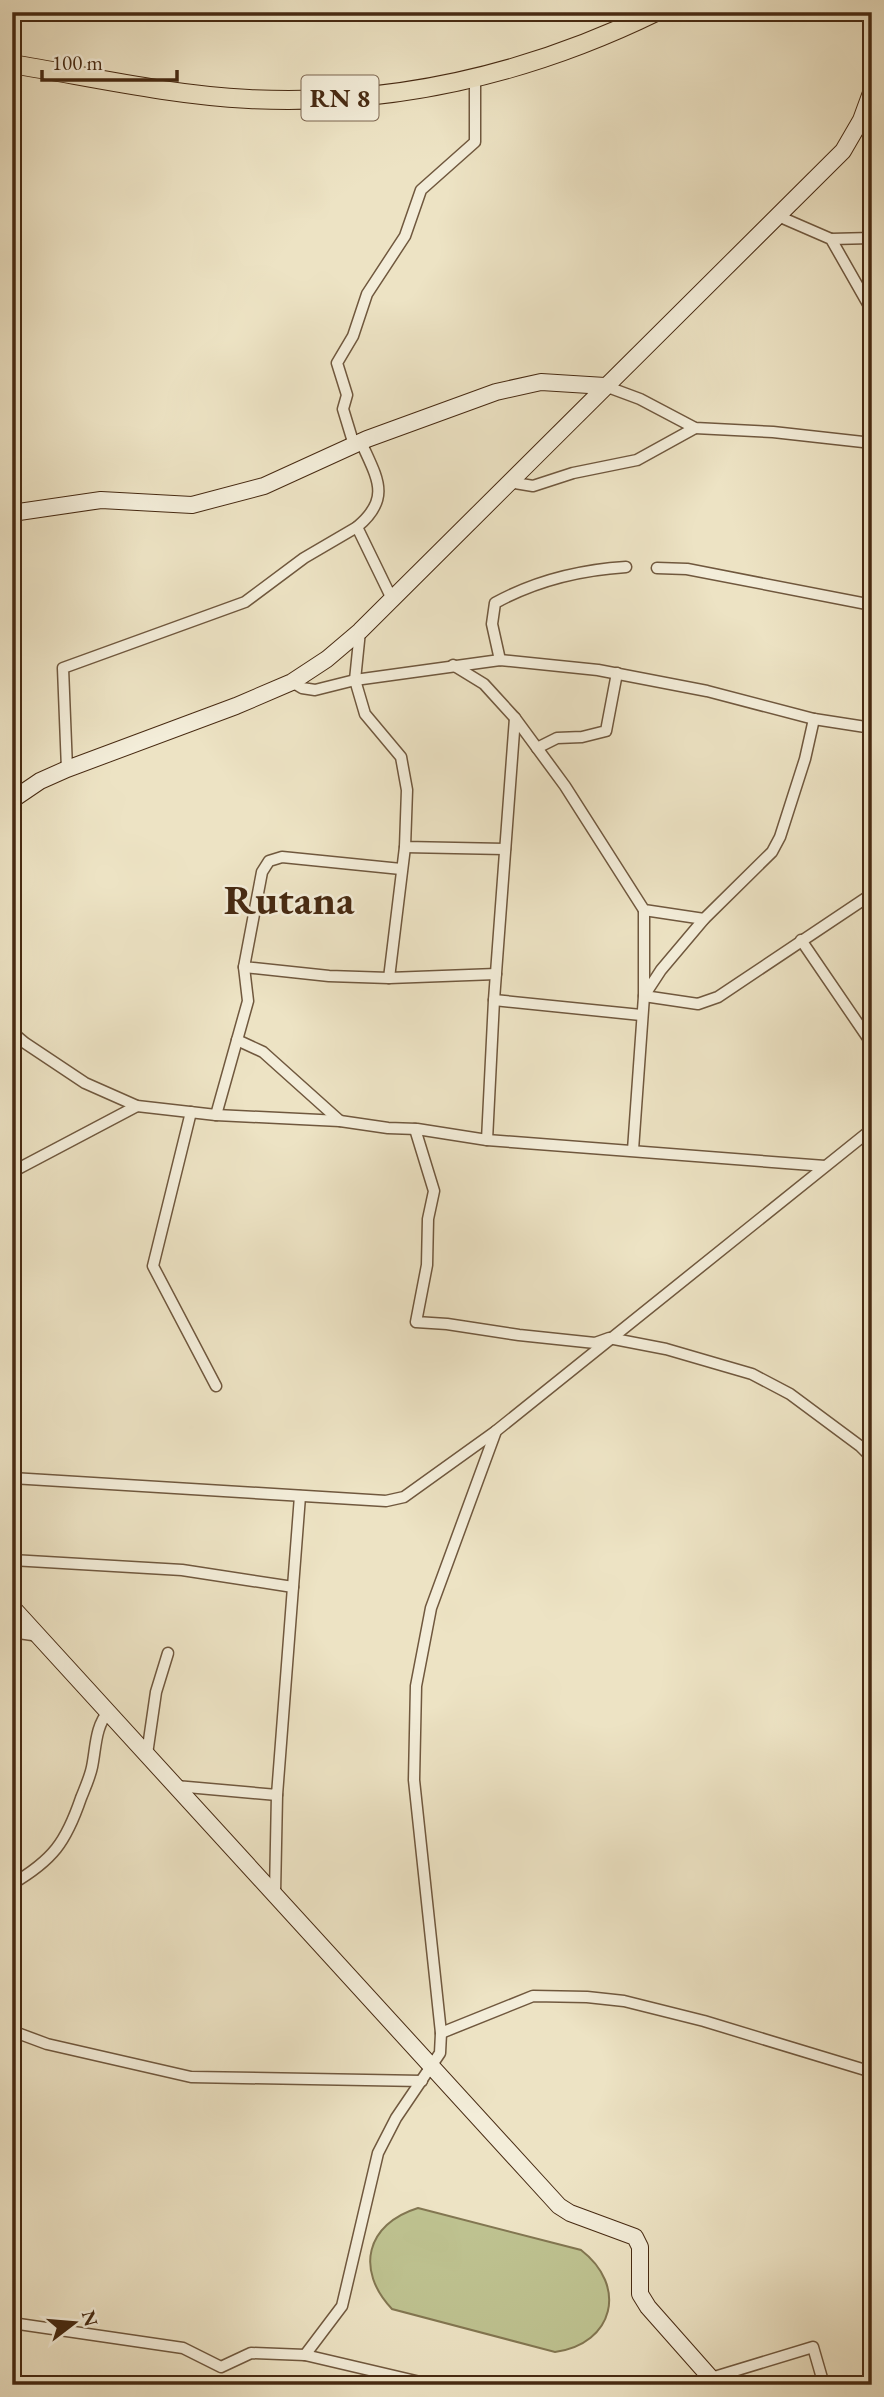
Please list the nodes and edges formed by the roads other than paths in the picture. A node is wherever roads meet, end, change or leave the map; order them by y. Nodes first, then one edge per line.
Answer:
1 (656, 12) edge
2 (12, 64) edge
3 (475, 78) junction
4 (872, 90) edge
5 (778, 216) junction
6 (872, 238) edge
7 (831, 239) junction
8 (872, 311) edge
9 (605, 386) junction
10 (695, 428) junction
11 (872, 443) edge
12 (358, 444) junction
13 (509, 482) junction
14 (12, 513) edge
15 (357, 527) junction
16 (626, 568) dead end
17 (656, 568) dead end
18 (392, 599) junction
19 (872, 605) edge
20 (360, 631) junction
21 (500, 660) junction
22 (453, 666) junction
23 (617, 673) junction
24 (355, 680) junction
25 (292, 682) junction
26 (515, 718) junction
27 (814, 719) junction
28 (872, 729) edge
29 (537, 748) junction
30 (67, 769) junction
31 (12, 800) edge
32 (405, 847) junction
33 (505, 849) junction
34 (401, 869) junction
35 (872, 894) edge
36 (644, 910) junction
37 (704, 919) junction
38 (801, 940) junction
39 (244, 967) junction
40 (496, 974) junction
41 (389, 978) junction
42 (644, 996) junction
43 (494, 1000) junction
44 (641, 1015) junction
45 (12, 1032) edge
46 (237, 1040) junction
47 (872, 1044) edge
48 (137, 1106) junction
49 (191, 1112) junction
50 (216, 1115) junction
51 (340, 1121) junction
52 (415, 1129) junction
53 (872, 1129) edge
54 (487, 1140) junction
55 (633, 1150) junction
56 (825, 1166) junction
57 (12, 1172) edge
58 (609, 1338) junction
59 (216, 1386) dead end
60 (496, 1431) junction
61 (872, 1458) edge
62 (12, 1478) edge
63 (300, 1496) junction
64 (12, 1560) edge
65 (293, 1587) junction
66 (12, 1606) edge
67 (12, 1632) edge
68 (39, 1636) junction
69 (167, 1653) dead end
70 (109, 1711) junction
71 (147, 1754) junction
72 (176, 1786) junction
73 (277, 1795) junction
74 (12, 1884) edge
75 (275, 1893) junction
76 (12, 2031) edge
77 (441, 2033) junction
78 (432, 2066) junction
79 (872, 2073) edge
80 (422, 2081) junction
81 (12, 2323) edge
82 (305, 2355) junction
83 (714, 2381) edge
84 (433, 2385) edge
85 (824, 2385) edge

1 - 3 main road, RN 8
2 - 3 main road, RN 8
3 - 12 street
4 - 5 main road
5 - 7 street
5 - 9 main road
6 - 7 street
7 - 8 street
9 - 10 street
9 - 12 main road
9 - 13 main road
10 - 11 street
10 - 13 street
12 - 14 main road
12 - 15 street
13 - 18 main road
15 - 18 street
15 - 30 street
16 - 21 street
17 - 19 street
18 - 20 main road
20 - 24 street
20 - 25 main road
21 - 22 street
21 - 23 street
22 - 24 street
22 - 26 street
23 - 27 street
23 - 29 street
24 - 25 street
24 - 32 street
25 - 30 main road
26 - 29 street
26 - 33 street
27 - 28 street
27 - 37 street
29 - 36 street
30 - 31 main road
32 - 33 street
32 - 34 street
33 - 40 street
34 - 39 street
34 - 41 street
35 - 38 street
36 - 37 street
36 - 42 street
37 - 42 street
38 - 42 street
38 - 47 street
39 - 41 street
39 - 46 street
40 - 41 street
40 - 43 street
42 - 44 street
43 - 44 street
43 - 54 street
44 - 55 street
45 - 48 street
46 - 50 street
46 - 51 street
48 - 49 street
48 - 57 street
49 - 50 street
49 - 59 street
50 - 51 street
51 - 52 street
52 - 54 street
52 - 58 street
53 - 56 street
54 - 55 street
55 - 56 street
56 - 58 street
58 - 60 street
58 - 61 street
60 - 63 street
60 - 77 street
62 - 63 street
63 - 65 street
64 - 65 street
65 - 73 street
66 - 68 main road
67 - 68 street
68 - 70 main road
69 - 71 street
70 - 71 main road
70 - 74 street
71 - 72 main road
72 - 73 street
72 - 75 main road
73 - 75 street
75 - 78 main road
76 - 80 street
77 - 78 street
77 - 79 street
78 - 80 street
78 - 83 main road
80 - 82 street
81 - 82 street
82 - 84 street
83 - 85 street

